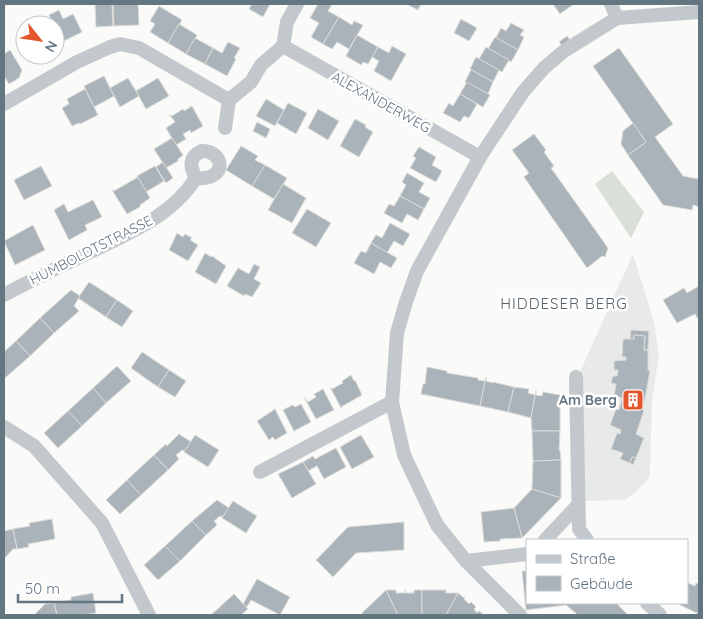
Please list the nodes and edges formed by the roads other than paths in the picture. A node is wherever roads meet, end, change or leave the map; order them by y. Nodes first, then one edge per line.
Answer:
1 (297, 4) edge
2 (611, 4) edge
3 (699, 12) edge
4 (617, 18) junction
5 (282, 46) junction
6 (229, 100) junction
7 (4, 104) edge
8 (225, 128) dead end
9 (480, 157) junction
10 (196, 178) dead end
11 (4, 296) edge
12 (576, 377) dead end
13 (392, 402) junction
14 (4, 427) edge
15 (260, 472) dead end
16 (578, 504) junction
17 (546, 539) edge
18 (586, 539) edge
19 (526, 554) edge
20 (466, 562) junction
21 (648, 604) edge
22 (149, 615) edge
23 (520, 615) edge
24 (660, 615) edge

1 - 5 street
2 - 4 street
3 - 4 street
4 - 9 street
5 - 6 street
5 - 9 street, ALEXANDERWEG
6 - 7 street
6 - 8 street
9 - 13 street
10 - 11 street, HUMBOLDTSTRASSE
12 - 16 street
13 - 15 street
13 - 20 street
14 - 22 street
16 - 17 street
16 - 18 street
19 - 20 street
20 - 23 street
21 - 24 street

